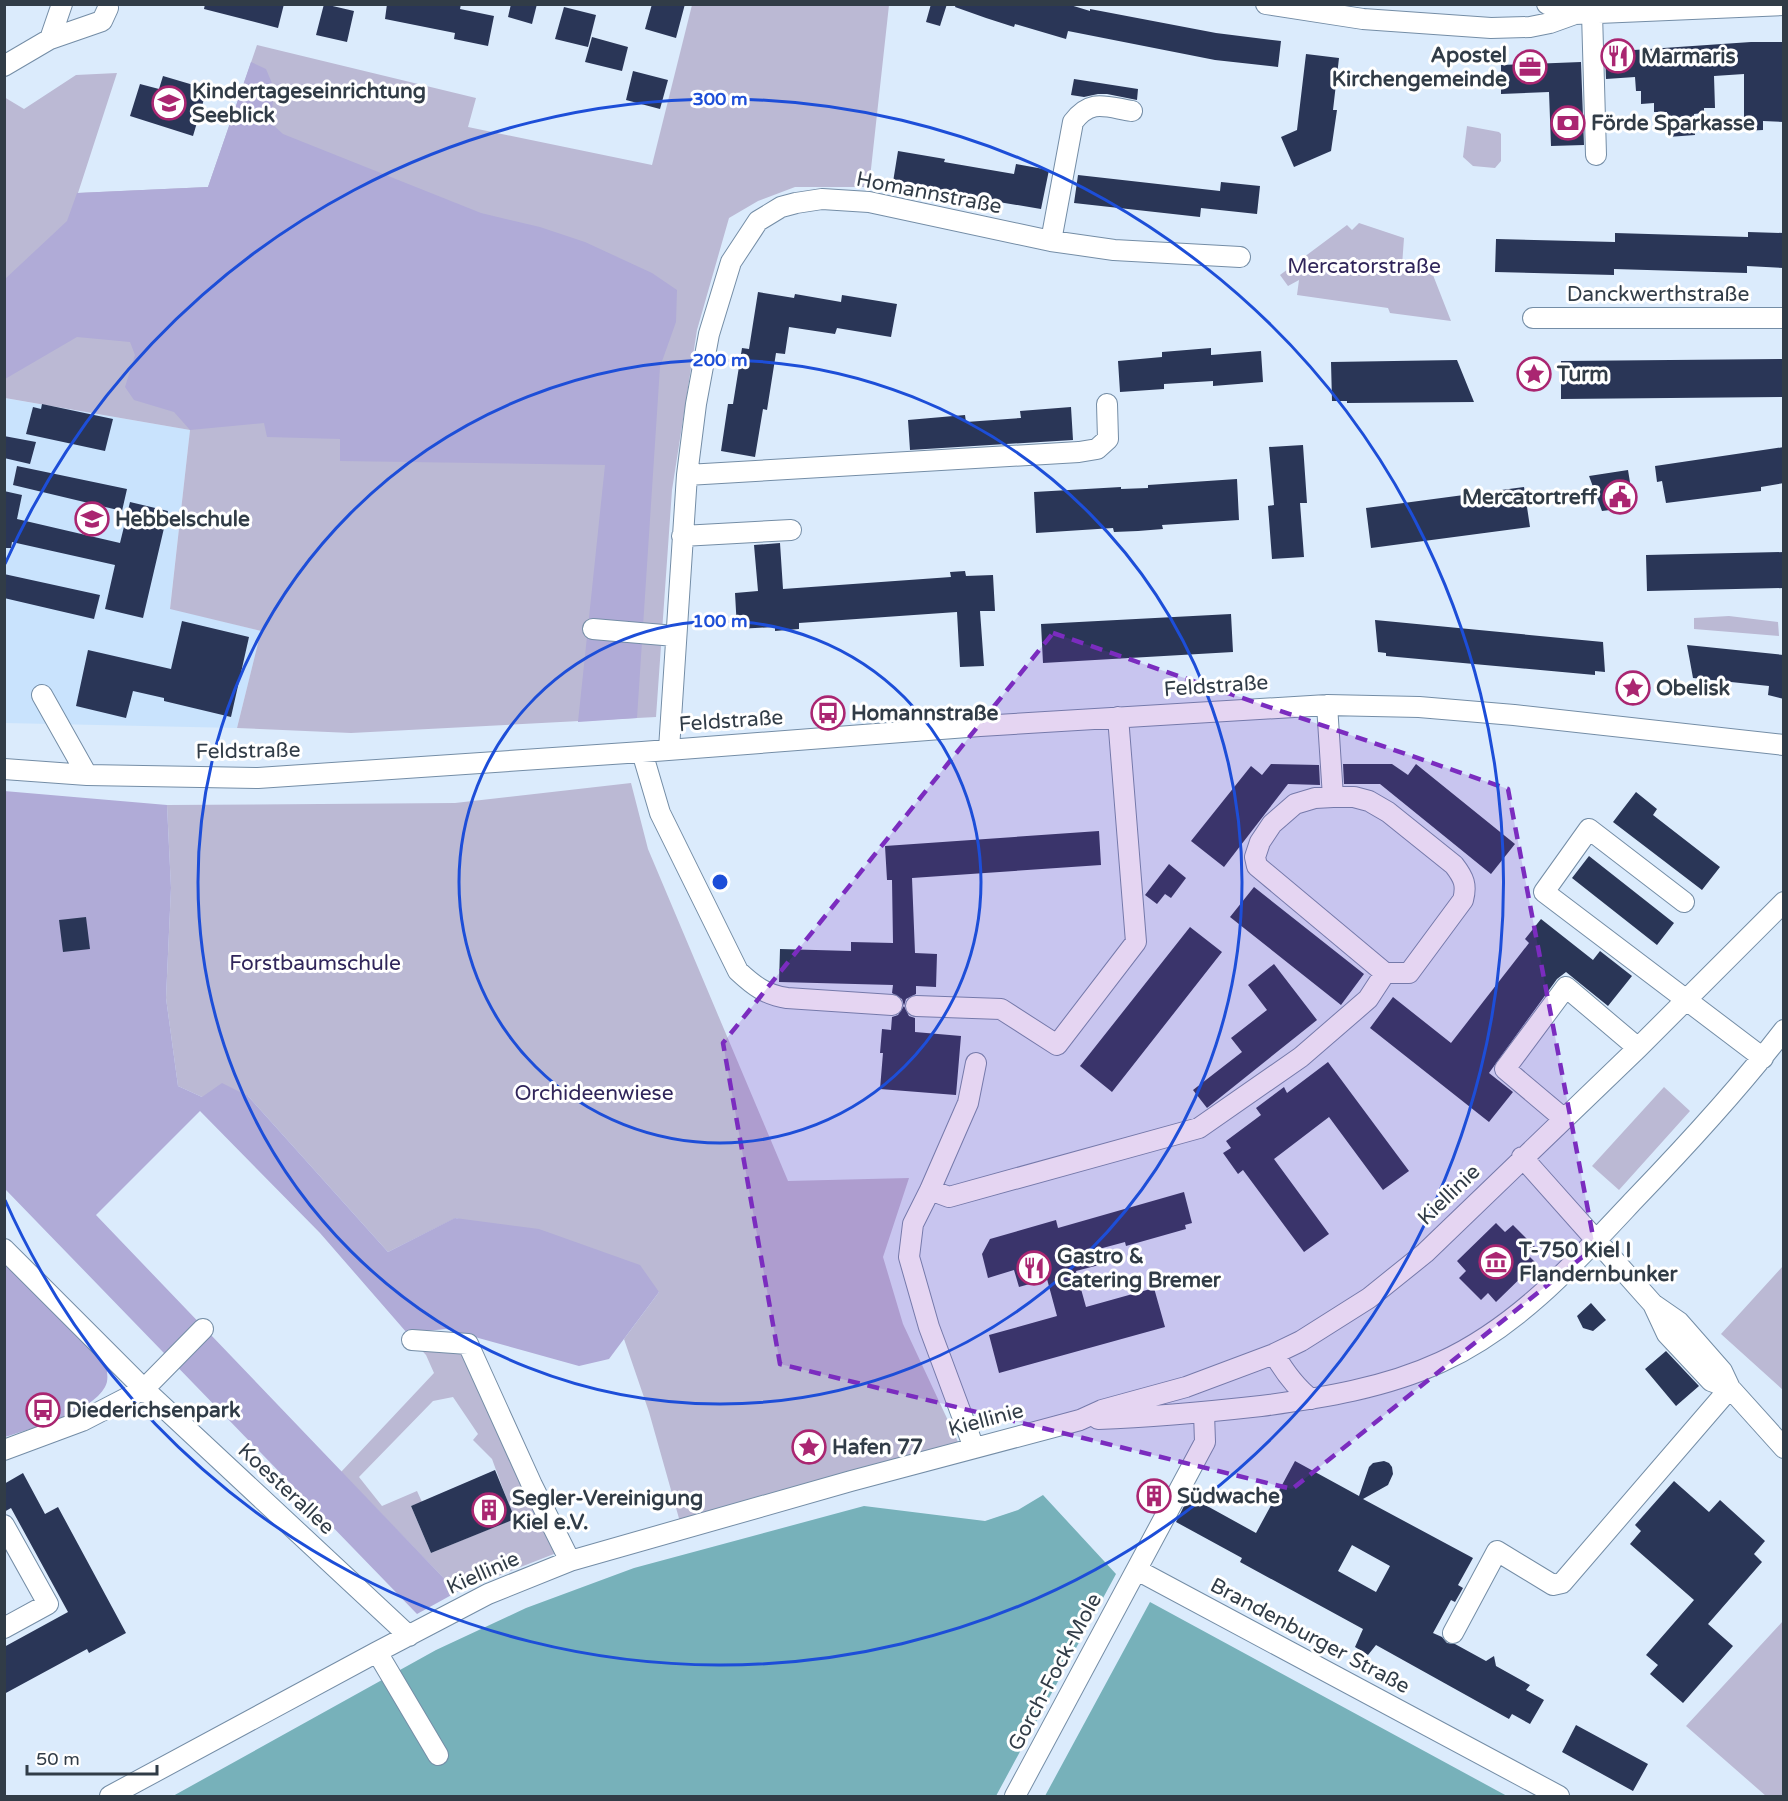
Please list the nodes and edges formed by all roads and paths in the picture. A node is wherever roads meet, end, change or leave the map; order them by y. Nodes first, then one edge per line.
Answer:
1 (62, 4) edge
2 (1266, 4) edge
3 (1547, 4) edge
4 (1784, 5) edge
5 (108, 8) dead end
6 (1364, 12) edge
7 (1584, 13) junction
8 (47, 40) junction
9 (4, 66) edge
10 (1132, 111) dead end
11 (1596, 155) dead end
12 (1051, 241) junction
13 (1240, 257) dead end
14 (1533, 318) dead end
15 (1784, 318) edge
16 (1107, 404) dead end
17 (687, 475) junction
18 (791, 530) dead end
19 (682, 536) junction
20 (593, 629) dead end
21 (675, 636) junction
22 (42, 695) dead end
23 (1327, 705) junction
24 (1118, 717) junction
25 (1784, 745) edge
26 (669, 749) junction
27 (642, 752) junction
28 (4, 769) edge
29 (87, 775) junction
30 (1333, 797) junction
31 (1684, 902) dead end
32 (1784, 902) edge
33 (1385, 973) junction
34 (1685, 999) junction
35 (892, 1005) dead end
36 (916, 1006) dead end
37 (1784, 1030) edge
38 (1638, 1048) junction
39 (1763, 1058) junction
40 (976, 1063) dead end
41 (1563, 1118) junction
42 (1522, 1157) junction
43 (930, 1190) junction
44 (1597, 1241) junction
45 (4, 1249) edge
46 (203, 1329) dead end
47 (412, 1340) dead end
48 (1274, 1354) junction
49 (1730, 1388) junction
50 (144, 1389) junction
51 (1311, 1399) junction
52 (1204, 1413) junction
53 (1080, 1420) junction
54 (974, 1448) junction
55 (1784, 1448) edge
56 (4, 1450) edge
57 (4, 1525) edge
58 (570, 1561) junction
59 (1137, 1570) junction
60 (4, 1628) edge
61 (1453, 1633) dead end
62 (409, 1636) junction
63 (377, 1652) junction
64 (438, 1755) dead end
65 (110, 1797) edge
66 (1015, 1797) edge
67 (1559, 1797) edge

1 - 8 street
2 - 6 street
3 - 7 street
4 - 7 street
5 - 8 street
6 - 7 street
7 - 11 street
8 - 9 street
10 - 12 street
12 - 13 street, Homannstraße
12 - 17 street, Homannstraße
14 - 15 street, Danckwerthstraße
16 - 17 street
17 - 19 street, Homannstraße
18 - 19 street
19 - 21 street, Homannstraße
20 - 21 street
21 - 26 street, Homannstraße
22 - 29 street
23 - 24 street, Feldstraße
23 - 25 street, Feldstraße
23 - 30 street
24 - 26 street, Feldstraße
24 - 36 street
26 - 27 street, Feldstraße
27 - 29 street, Feldstraße
27 - 35 street
28 - 29 street, Feldstraße
30 - 33 street
30 - 33 street
31 - 34 street
32 - 34 street, Kiellinie
33 - 43 street
34 - 38 street, Kiellinie
34 - 39 street
37 - 39 street, Kiellinie
38 - 41 street, Kiellinie
38 - 41 street
39 - 44 street, Kiellinie
40 - 43 street
41 - 42 street, Kiellinie
42 - 44 street
42 - 48 street, Kiellinie
43 - 54 street
44 - 49 street
44 - 51 street, Kiellinie
45 - 50 street, Koesterallee
46 - 50 street
47 - 58 street
48 - 51 street
48 - 53 street, Kiellinie
49 - 55 street
49 - 61 street
50 - 56 street
50 - 62 street, Koesterallee
51 - 52 street, Kiellinie
52 - 53 street, Kiellinie
52 - 59 street
53 - 54 street, Kiellinie
54 - 58 street, Kiellinie
57 - 60 street
58 - 62 street, Kiellinie
59 - 66 street, Gorch-Fock-Mole
59 - 67 street, Brandenburger Straße
62 - 63 street, Kiellinie
63 - 64 street
63 - 65 street, Kiellinie

